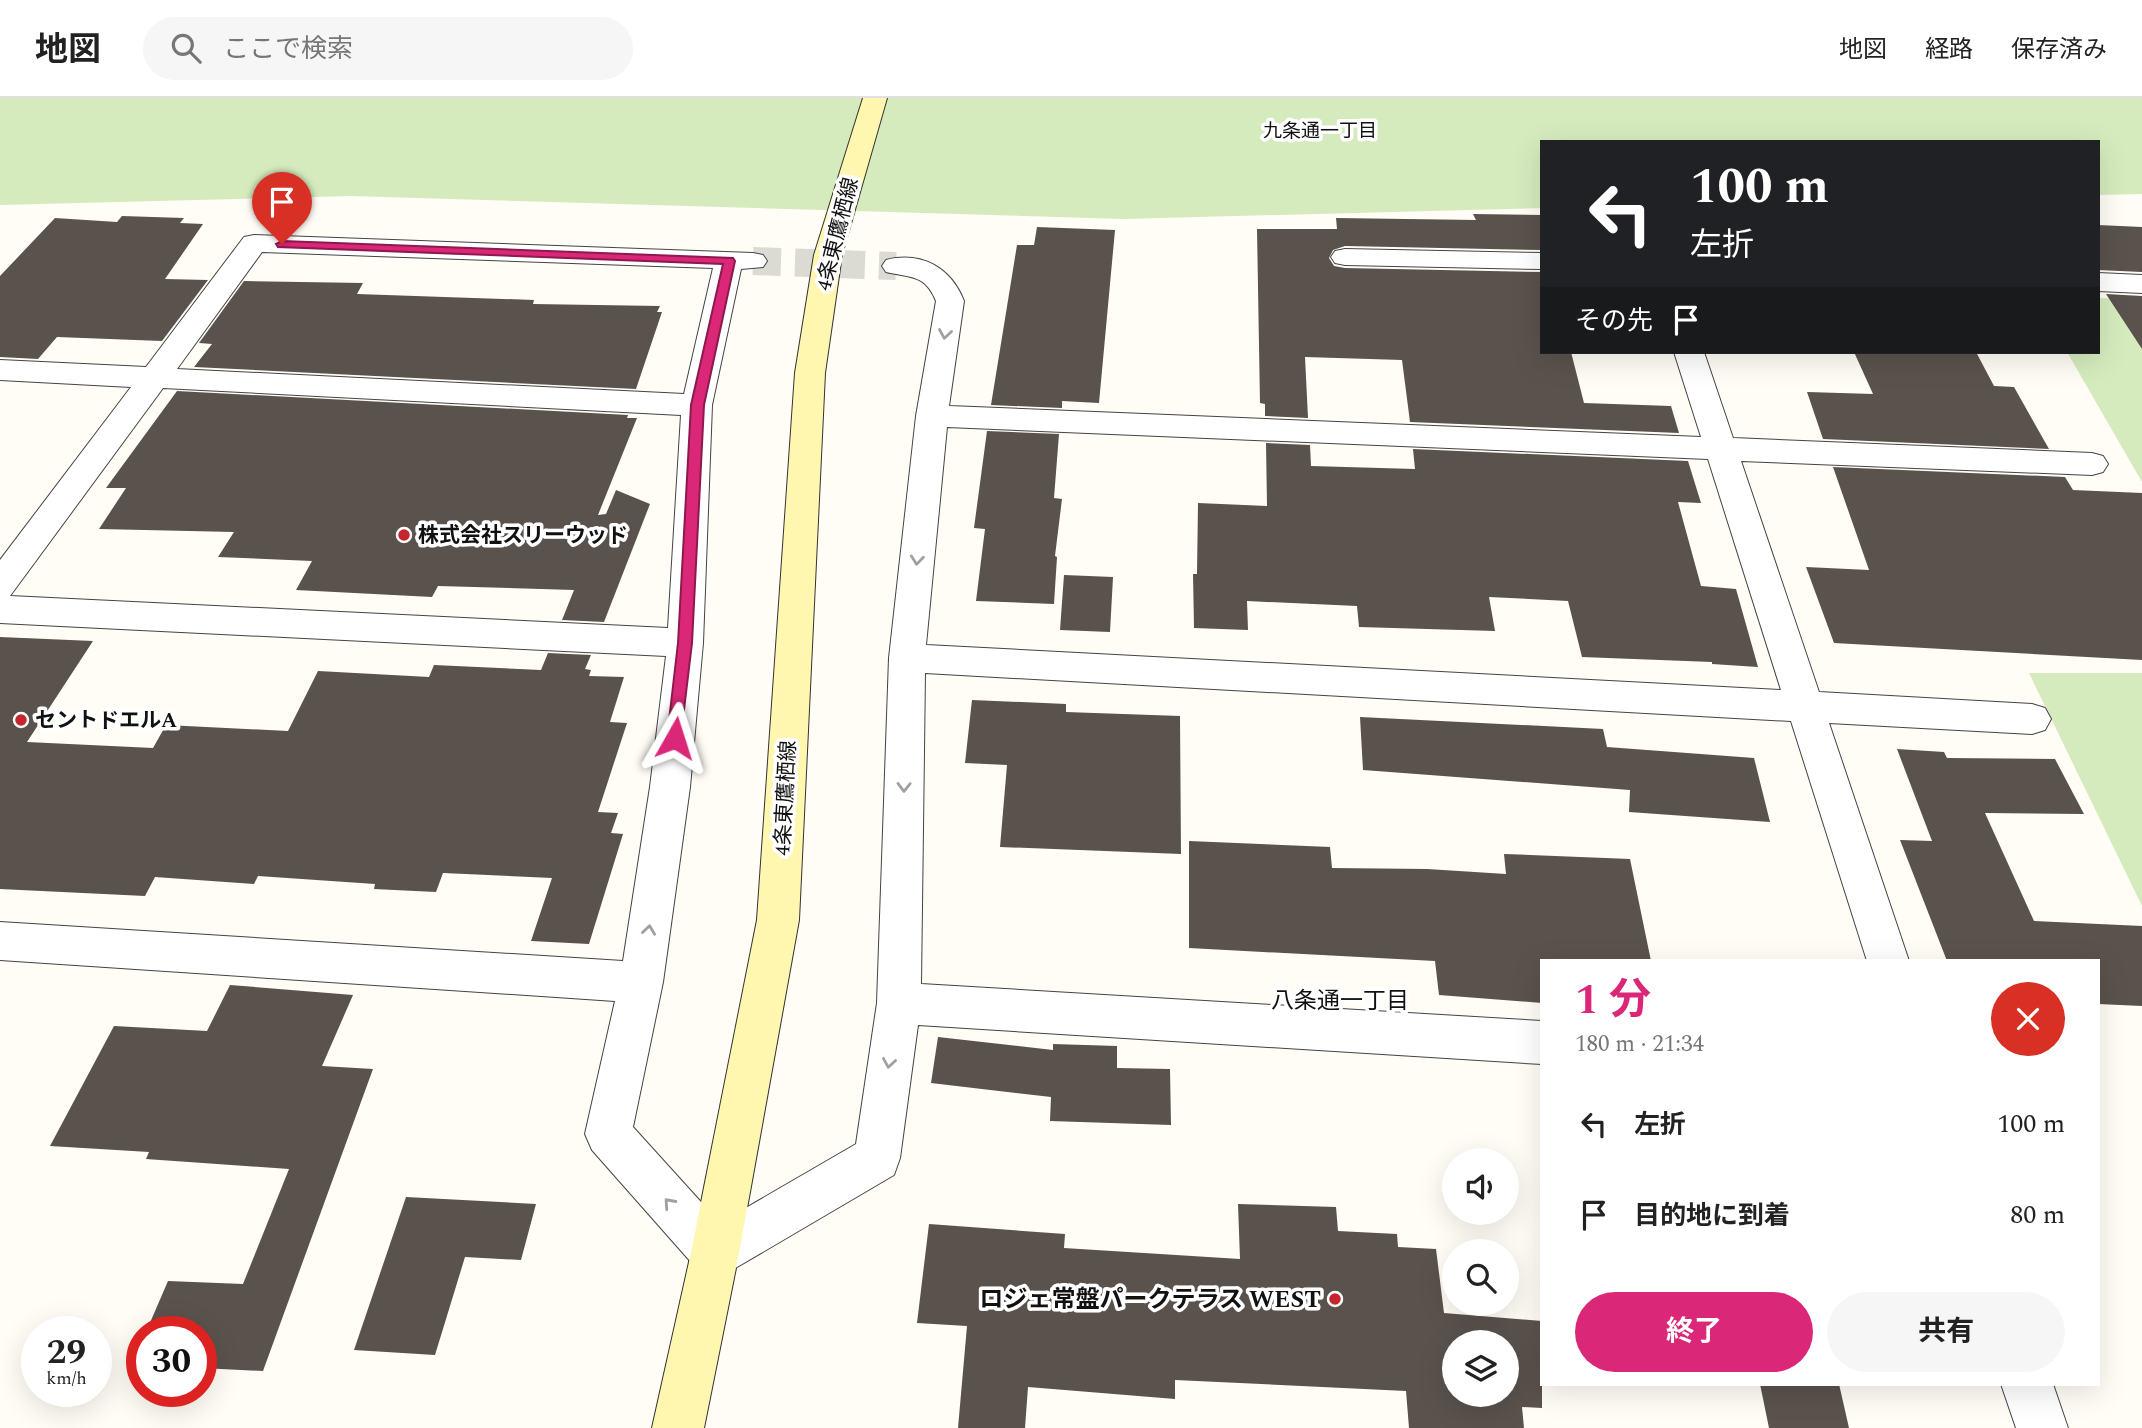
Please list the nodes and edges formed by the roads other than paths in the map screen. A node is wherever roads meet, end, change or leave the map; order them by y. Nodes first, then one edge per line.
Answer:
1 (875, 98) edge
2 (1345, 257) dead end
3 (1540, 261) edge
4 (914, 269) tunnel mouth
5 (2100, 282) edge
6 (2142, 284) edge
7 (1690, 354) edge
8 (0, 370) edge
9 (156, 376) junction
10 (697, 405) junction
11 (932, 416) junction
12 (1722, 449) junction
13 (2092, 464) dead end
14 (0, 586) edge
15 (0, 608) edge
16 (685, 643) junction
17 (907, 657) junction
18 (1804, 708) junction
19 (2032, 719) dead end
20 (0, 941) edge
21 (1887, 959) edge
22 (641, 982) junction
23 (899, 1003) junction
24 (1540, 1043) edge
25 (715, 1253) junction
26 (2029, 1386) edge
27 (678, 1428) edge
28 (2042, 1428) edge

1 - 25 street, 4条東鷹栖線
2 - 3 street
4 -> 11 street
5 - 6 street
7 - 12 street
8 - 9 street
9 - 10 street
9 - 10 street
9 - 14 street
10 - 16 street
11 - 12 street
11 -> 17 street
12 - 13 street
12 - 18 street
15 - 16 street
22 -> 16 street
17 - 18 street
17 -> 23 street
18 - 19 street
18 - 21 street
20 - 22 street
25 -> 22 street
23 - 24 street
23 -> 25 street
25 - 27 street, 4条東鷹栖線
26 - 28 street

